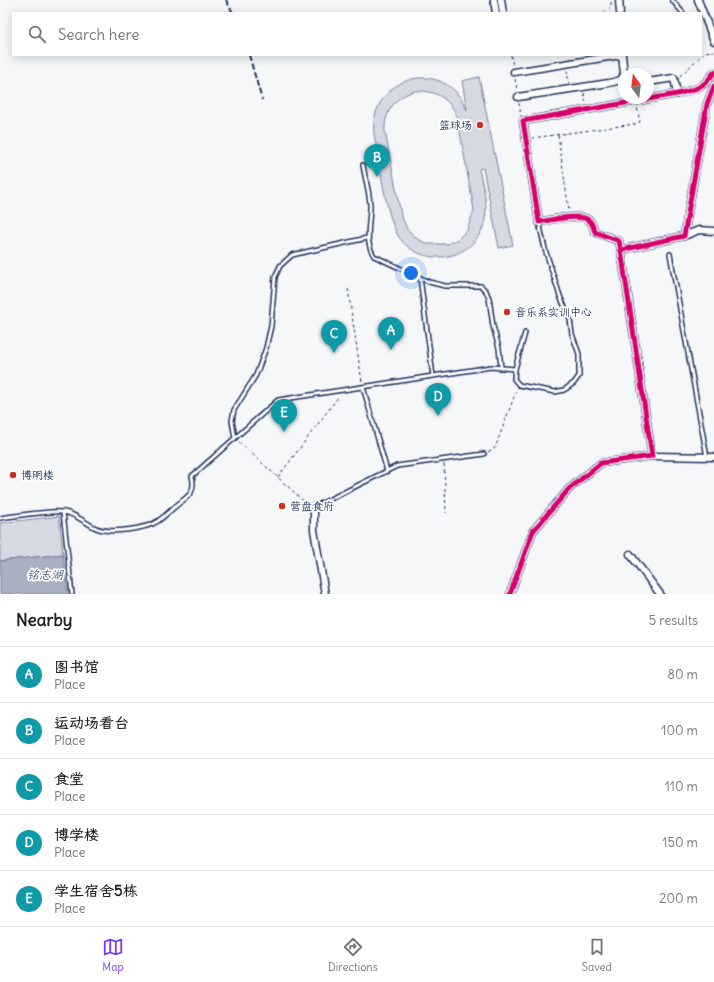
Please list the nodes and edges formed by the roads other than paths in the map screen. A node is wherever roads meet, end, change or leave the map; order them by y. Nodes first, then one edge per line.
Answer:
1 (494, 0) edge
2 (501, 0) edge
3 (619, 0) edge
4 (672, 0) edge
5 (698, 0) edge
6 (496, 12) edge
7 (503, 12) edge
8 (620, 12) edge
9 (682, 12) edge
10 (714, 42) edge
11 (615, 56) edge
12 (621, 56) edge
13 (623, 68) edge
14 (514, 72) road end
15 (714, 72) edge
16 (618, 81) edge
17 (654, 81) edge
18 (714, 86) edge
19 (677, 94) junction
20 (518, 97) road end
21 (654, 98) edge
22 (619, 104) edge
23 (363, 165) dead end
24 (539, 222) junction
25 (714, 231) edge
26 (684, 236) junction
27 (367, 238) junction
28 (621, 250) junction
29 (670, 254) dead end
30 (420, 278) junction
31 (525, 333) dead end
32 (501, 368) junction
33 (515, 370) junction
34 (433, 376) junction
35 (363, 386) junction
36 (235, 438) junction
37 (484, 454) road end
38 (652, 456) junction
39 (711, 457) edge
40 (387, 471) junction
41 (314, 506) joint
42 (62, 512) junction
43 (0, 518) edge
44 (630, 554) dead end
45 (72, 594) edge
46 (325, 594) edge
47 (510, 594) edge
48 (660, 594) edge

1 - 6 street
2 - 7 street
3 - 8 street
4 - 9 lane
5 - 10 street
11 - 14 street
12 - 13 street
15 - 19 street
16 - 20 street
17 - 19 street
18 - 26 street
19 - 21 street
22 - 24 street
23 - 27 lane
24 - 28 street
24 - 33 lane
25 - 26 street
26 - 28 street
27 - 30 lane
27 - 36 lane
28 - 38 street
29 - 39 lane
30 - 32 lane
30 - 34 lane
31 - 33 lane
32 - 33 lane
32 - 34 lane
34 - 35 lane
35 - 36 lane
35 - 40 lane
36 - 42 lane
37 - 40 lane
38 - 39 street
38 - 47 street
40 - 41 lane
41 - 46 street
42 - 43 lane
42 - 45 lane
44 - 48 street

